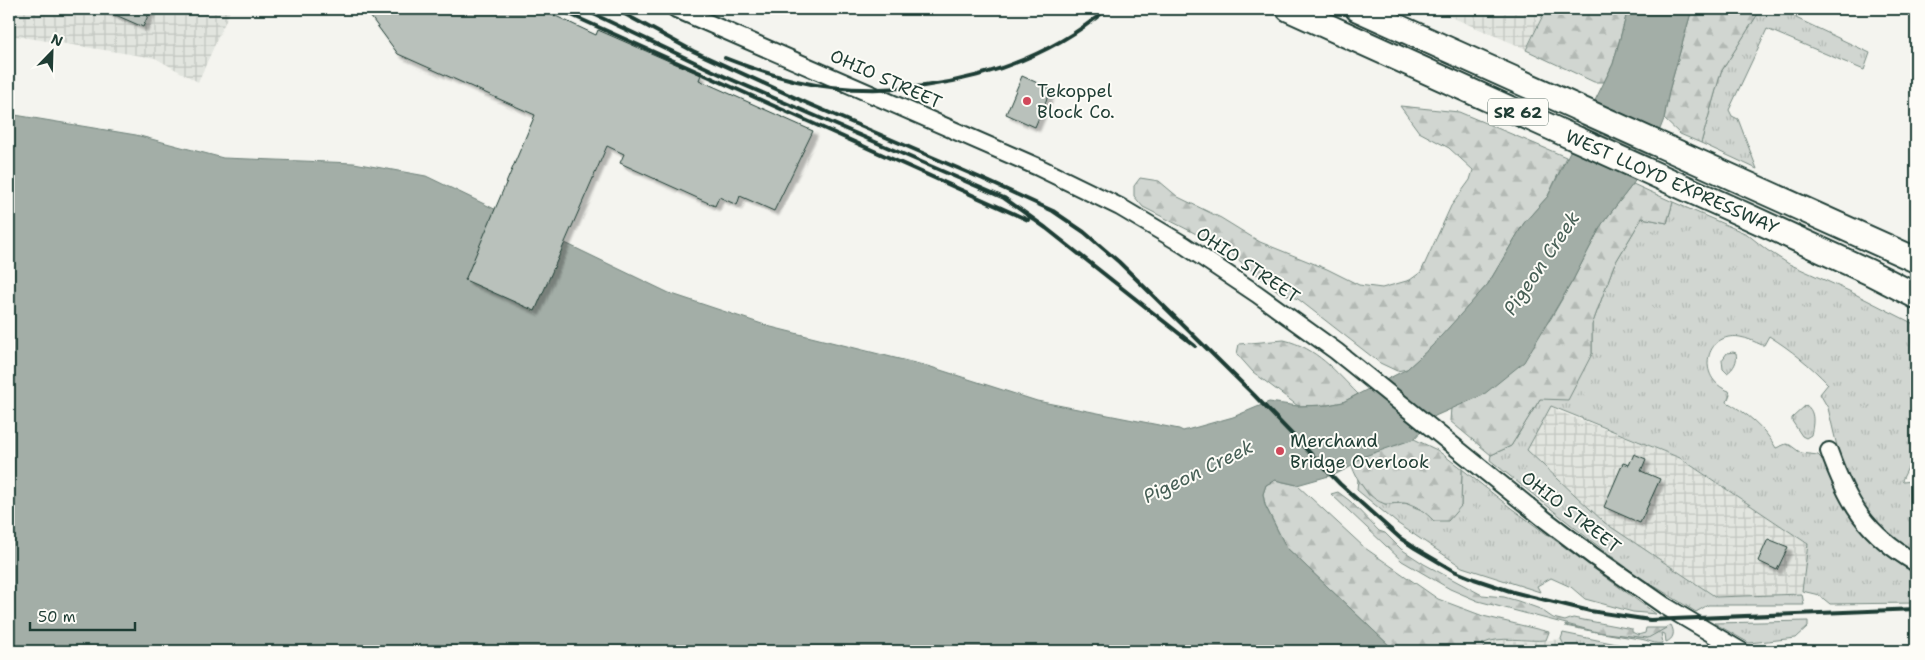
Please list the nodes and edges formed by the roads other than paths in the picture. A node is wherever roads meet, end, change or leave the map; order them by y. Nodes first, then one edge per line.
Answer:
1 (676, 9) edge
2 (1289, 9) edge
3 (1358, 9) edge
4 (1830, 221) junction
5 (1916, 251) edge
6 (1916, 260) edge
7 (1916, 296) edge
8 (1829, 451) dead end
9 (1916, 563) edge
10 (1741, 651) edge

1 - 10 street, OHIO STREET
2 - 7 highway, WEST LLOYD EXPRESSWAY / SR 62
3 - 4 highway, WEST LLOYD EXPRESSWAY / SR 62
4 - 5 highway
4 - 6 highway, WEST LLOYD EXPRESSWAY / SR 62
8 - 9 street

